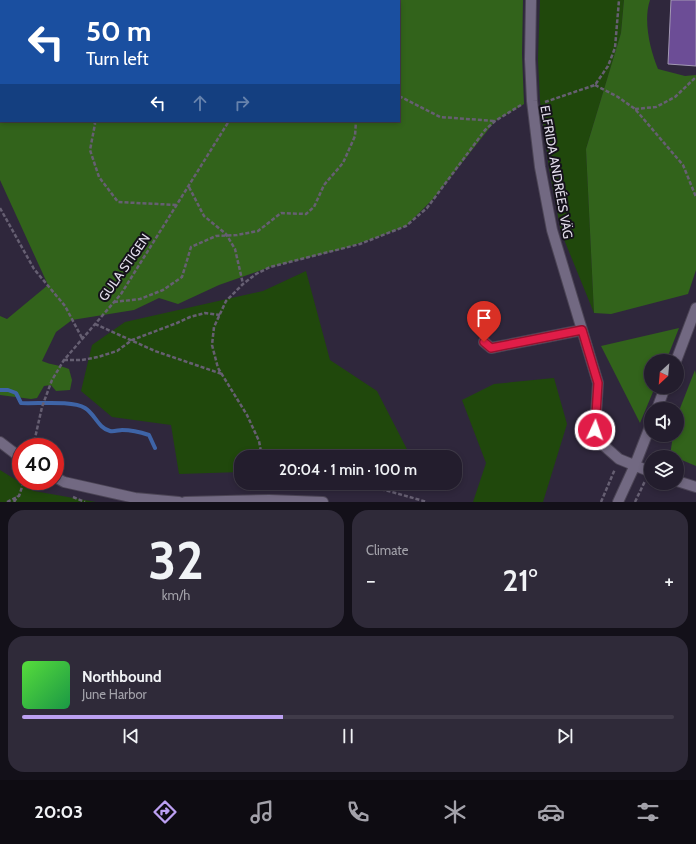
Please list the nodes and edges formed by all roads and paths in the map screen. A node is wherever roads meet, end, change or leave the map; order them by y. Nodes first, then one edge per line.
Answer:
1 (531, 0) edge
2 (619, 0) edge
3 (696, 77) edge
4 (595, 85) junction
5 (400, 97) edge
6 (545, 102) dead end
7 (524, 104) dead end
8 (634, 109) junction
9 (495, 121) junction
10 (94, 122) edge
11 (228, 122) edge
12 (356, 122) edge
13 (189, 187) junction
14 (696, 196) edge
15 (177, 205) junction
16 (0, 208) edge
17 (227, 236) junction
18 (243, 284) junction
19 (114, 302) junction
20 (696, 308) edge
21 (220, 315) junction
22 (95, 324) junction
23 (582, 330) junction
24 (82, 338) junction
25 (132, 340) junction
26 (484, 342) dead end
27 (679, 354) edge
28 (64, 360) junction
29 (222, 375) junction
30 (35, 438) edge
31 (0, 442) edge
32 (644, 442) edge
33 (261, 450) edge
34 (12, 451) edge
35 (619, 459) junction
36 (635, 465) junction
37 (644, 469) edge
38 (64, 480) edge
39 (644, 483) edge
40 (684, 483) edge
41 (696, 487) edge
42 (21, 490) edge
43 (385, 490) edge
44 (19, 496) junction
45 (7, 502) edge
46 (14, 502) edge
47 (179, 502) edge
48 (185, 502) edge
49 (217, 502) edge
50 (323, 502) edge
51 (428, 502) edge
52 (601, 502) edge
53 (618, 502) edge
54 (635, 502) edge

1 - 23 street, ELFRIDA ANDRÉES VÄG
2 - 4 path
3 - 8 path
4 - 6 path
4 - 8 path
5 - 9 path
7 - 9 path
8 - 14 path
9 - 18 path
10 - 15 path
11 - 13 path, GULA STIGEN
12 - 17 path
13 - 15 path, GULA STIGEN
13 - 17 path
15 - 19 path, GULA STIGEN
16 - 24 path
17 - 18 path
17 - 19 path
18 - 21 path
19 - 22 path, GULA STIGEN
20 - 27 street
21 - 25 path
21 - 29 path
22 - 24 path, GULA STIGEN
22 - 25 path
23 - 26 street
23 - 35 street, ELFRIDA ANDRÉES VÄG
24 - 28 path, GULA STIGEN
25 - 28 path
25 - 29 path
28 - 30 path, GULA STIGEN
29 - 33 path
31 - 34 street
32 - 36 street
35 - 36 street, ELFRIDA ANDRÉES VÄG
35 - 52 path
36 - 37 street, ELFRIDA ANDRÉES VÄG
36 - 53 street
38 - 47 street
39 - 54 path
40 - 41 street
42 - 44 path
43 - 51 path
44 - 45 path
44 - 46 path
48 - 49 street
49 - 50 street

